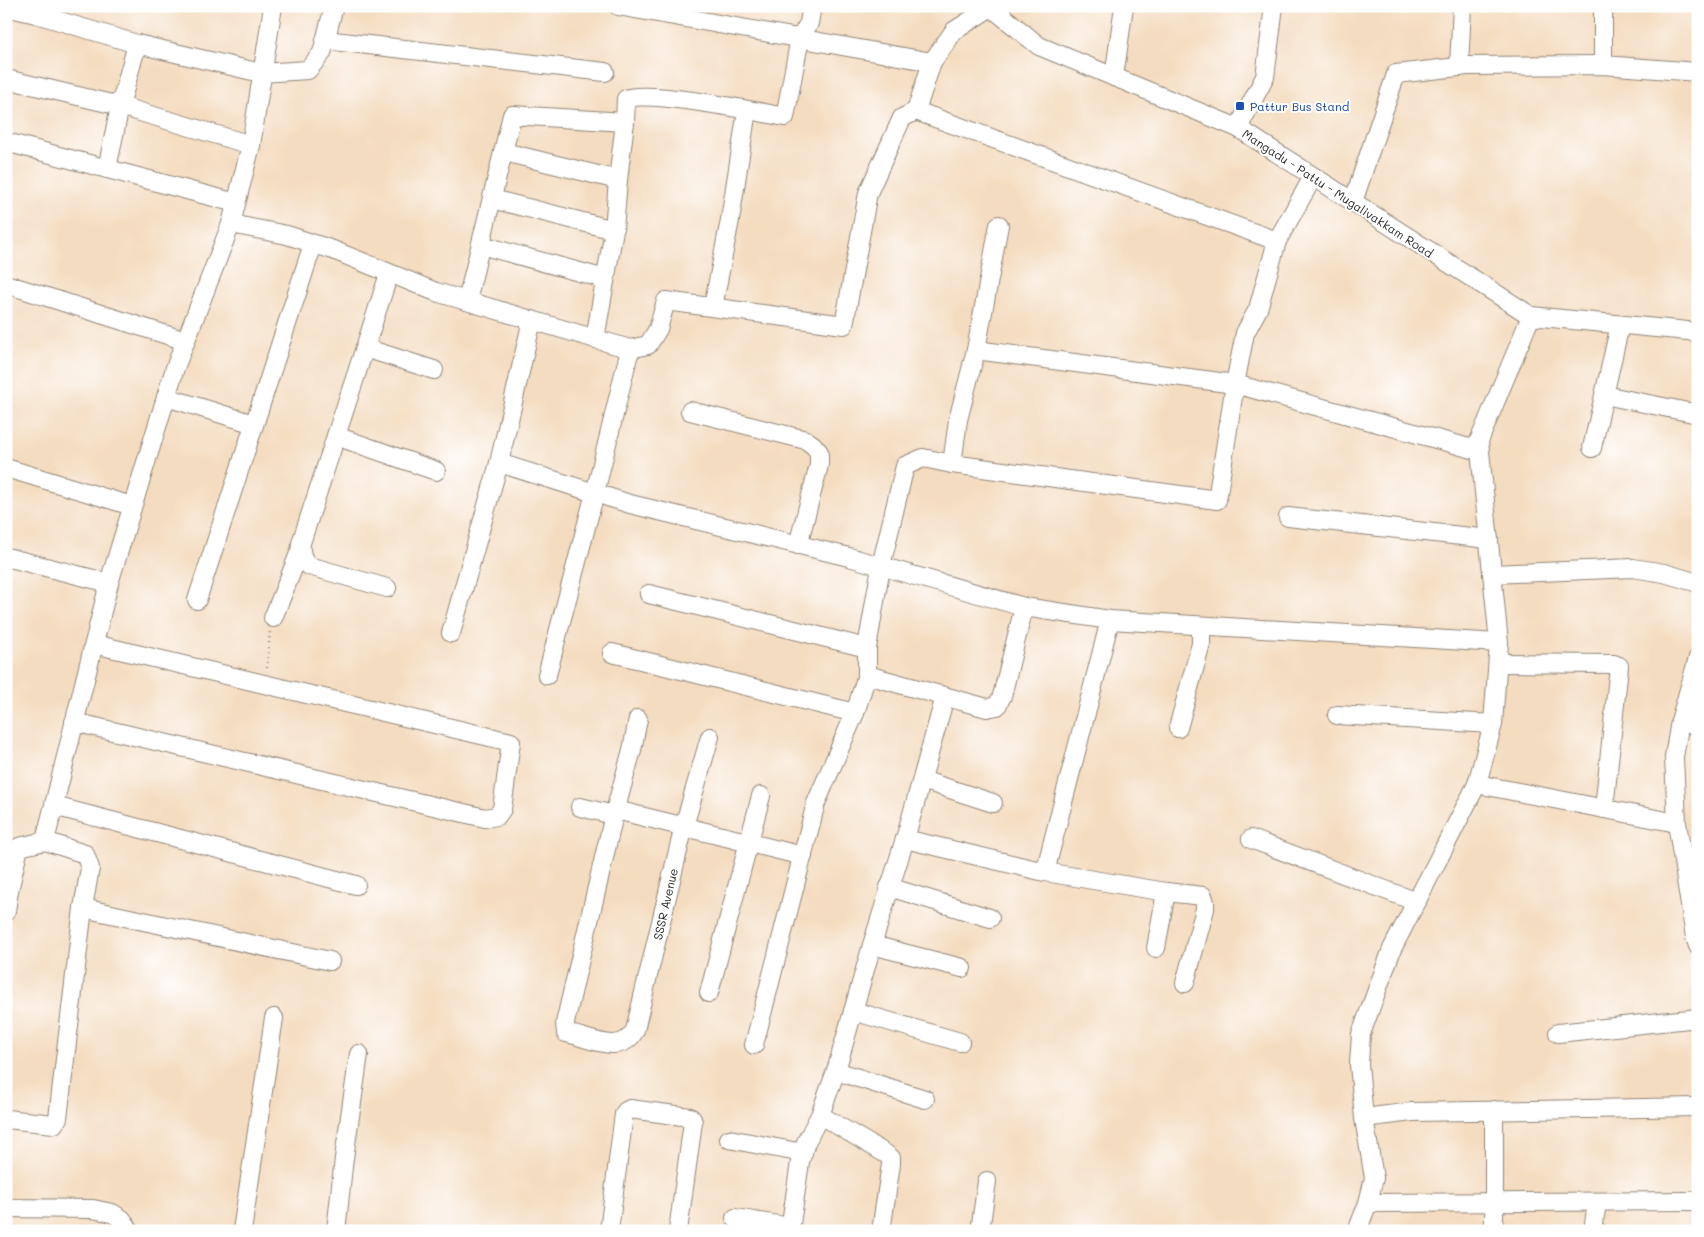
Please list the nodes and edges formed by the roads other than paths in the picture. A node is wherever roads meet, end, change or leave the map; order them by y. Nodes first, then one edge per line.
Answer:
1 (273, 6) edge
2 (334, 6) edge
3 (618, 6) edge
4 (812, 6) edge
5 (1124, 6) edge
6 (1274, 6) edge
7 (1462, 6) edge
8 (1603, 6) edge
9 (6, 7) edge
10 (991, 7) edge
11 (648, 9) edge
12 (800, 38) junction
13 (325, 40) junction
14 (137, 44) junction
15 (932, 62) junction
16 (1603, 65) junction
17 (1459, 67) junction
18 (605, 72) dead end
19 (1698, 72) edge
20 (261, 74) junction
21 (1114, 77) junction
22 (6, 79) edge
23 (120, 106) junction
24 (747, 110) junction
25 (916, 111) junction
26 (625, 122) junction
27 (1238, 128) junction
28 (6, 142) edge
29 (251, 145) junction
30 (504, 152) junction
31 (107, 169) junction
32 (1313, 177) junction
33 (618, 180) junction
34 (492, 199) junction
35 (1353, 202) junction
36 (236, 203) junction
37 (231, 224) junction
38 (999, 226) dead end
39 (614, 230) junction
40 (1277, 241) junction
41 (313, 244) junction
42 (481, 245) junction
43 (389, 274) junction
44 (605, 279) junction
45 (6, 284) edge
46 (467, 301) junction
47 (714, 307) junction
48 (1531, 316) junction
49 (532, 320) junction
50 (1620, 325) junction
51 (1698, 332) edge
52 (595, 339) junction
53 (186, 341) junction
54 (365, 348) junction
55 (630, 349) junction
56 (976, 350) junction
57 (434, 370) dead end
58 (1234, 384) junction
59 (1604, 396) junction
60 (166, 397) junction
61 (690, 412) dead end
62 (1698, 414) edge
63 (254, 424) junction
64 (336, 436) junction
65 (1592, 448) dead end
66 (1480, 451) junction
67 (499, 463) junction
68 (952, 464) junction
69 (6, 468) edge
70 (436, 472) dead end
71 (595, 493) junction
72 (132, 506) junction
73 (1288, 517) dead end
74 (1489, 539) junction
75 (798, 545) junction
76 (300, 551) junction
77 (6, 557) edge
78 (881, 566) junction
79 (1492, 574) junction
80 (1698, 582) edge
81 (108, 583) junction
82 (387, 588) dead end
83 (650, 594) dead end
84 (197, 600) dead end
85 (1024, 607) junction
86 (273, 618) road end
87 (1110, 620) junction
88 (1201, 626) junction
89 (451, 633) dead end
90 (1499, 643) junction
91 (94, 644) junction
92 (867, 648) junction
93 (612, 653) dead end
94 (1698, 658) edge
95 (1498, 663) junction
96 (547, 675) dead end
97 (867, 675) junction
98 (945, 697) junction
99 (855, 713) junction
100 (1337, 715) dead end
101 (638, 719) dead end
102 (1680, 721) junction
103 (74, 722) junction
104 (1493, 724) junction
105 (1698, 726) edge
106 (1178, 728) dead end
107 (710, 737) dead end
108 (922, 780) junction
109 (1477, 784) junction
110 (761, 796) dead end
111 (993, 802) dead end
112 (54, 806) junction
113 (580, 807) dead end
114 (1604, 809) junction
115 (614, 815) junction
116 (1677, 823) junction
117 (684, 826) junction
118 (905, 839) junction
119 (1251, 839) dead end
120 (45, 841) junction
121 (748, 842) junction
122 (803, 856) junction
123 (1690, 860) edge
124 (1045, 872) junction
125 (356, 885) dead end
126 (889, 887) junction
127 (1166, 892) junction
128 (1417, 902) junction
129 (83, 908) junction
130 (6, 911) edge
131 (990, 918) dead end
132 (1697, 940) edge
133 (872, 944) junction
134 (1156, 948) dead end
135 (330, 960) dead end
136 (962, 968) dead end
137 (1185, 982) dead end
138 (710, 993) dead end
139 (853, 1011) junction
140 (274, 1018) dead end
141 (1698, 1018) edge
142 (1558, 1033) dead end
143 (960, 1042) dead end
144 (754, 1045) dead end
145 (359, 1054) dead end
146 (836, 1071) junction
147 (925, 1099) dead end
148 (1698, 1107) edge
149 (1494, 1110) junction
150 (820, 1116) junction
151 (1364, 1118) junction
152 (6, 1119) edge
153 (729, 1139) dead end
154 (802, 1153) junction
155 (986, 1181) dead end
156 (1698, 1201) edge
157 (1494, 1202) junction
158 (1597, 1202) junction
159 (1368, 1203) junction
160 (6, 1208) edge
161 (735, 1218) dead end
162 (790, 1229) edge
163 (130, 1231) edge
164 (242, 1231) edge
165 (336, 1231) edge
166 (609, 1231) edge
167 (678, 1231) edge
168 (881, 1231) edge
169 (980, 1231) edge
170 (1357, 1231) edge
171 (1494, 1231) edge
172 (1593, 1231) edge

1 - 20 street
2 - 13 street
3 - 11 street
4 - 12 street
5 - 21 street
6 - 27 street
7 - 17 street
8 - 16 street
9 - 14 street
10 - 15 street
10 - 21 street, Mangadu - Pattu - Mugalivakkam Road
11 - 12 street
12 - 15 street
12 - 24 street
13 - 18 street
13 - 20 street
14 - 20 street
14 - 23 street
15 - 25 street
16 - 17 street
16 - 19 street
17 - 35 street
20 - 29 street
21 - 27 street, Mangadu - Pattu - Mugalivakkam Road
22 - 23 street
23 - 29 street
23 - 31 street
24 - 26 street
24 - 47 street
25 - 40 street
25 - 47 street
26 - 30 street
26 - 33 street
27 - 32 street, Mangadu - Pattu - Mugalivakkam Road
28 - 31 street
29 - 36 street
30 - 33 street
30 - 34 street
31 - 36 street
32 - 35 street, Mangadu - Pattu - Mugalivakkam Road
32 - 40 street
33 - 39 street
34 - 39 street
34 - 42 street
35 - 48 street, Mangadu - Pattu - Mugalivakkam Road
36 - 37 street
37 - 41 street
37 - 53 street
38 - 56 street
39 - 44 street
40 - 58 street
41 - 43 street
41 - 63 street
42 - 44 street
42 - 46 street
43 - 46 street
43 - 54 street
44 - 52 street
45 - 53 street
46 - 49 street
47 - 55 street
48 - 50 street, Mangadu - Pattu - Mugalivakkam Road
48 - 66 street
49 - 52 street
49 - 67 street
50 - 51 street, Mangadu - Pattu - Mugalivakkam Road
50 - 59 street
52 - 55 street
53 - 60 street
54 - 57 street
54 - 64 street
55 - 71 street
56 - 58 street
56 - 68 street
58 - 66 street
58 - 68 street
59 - 62 street
59 - 65 street
60 - 63 street
60 - 72 street
61 - 75 street
63 - 84 street
64 - 70 street
64 - 76 street
66 - 74 street
67 - 71 street
67 - 89 street
68 - 78 street
69 - 72 street
71 - 75 street
71 - 96 street
72 - 81 street
73 - 74 street
74 - 79 street
75 - 78 street
76 - 82 street
76 - 86 street
77 - 81 street
78 - 85 street
78 - 92 street
79 - 80 street
79 - 90 street
81 - 91 street
83 - 92 street
85 - 87 street
85 - 98 street
87 - 88 street
87 - 124 street
88 - 90 street
88 - 106 street
90 - 95 street
91 - 103 street
91 - 103 street
92 - 97 street
93 - 99 street
94 - 102 street
95 - 104 street
95 - 114 street
97 - 98 street
97 - 99 street
98 - 108 street
99 - 122 street
100 - 104 street
101 - 115 street
102 - 105 street
102 - 116 street
103 - 112 street
104 - 109 street
107 - 117 street, SSSR Avenue
108 - 111 street
108 - 118 street
109 - 114 street
109 - 128 street
110 - 121 street
112 - 120 street
112 - 125 street
113 - 115 street
114 - 116 street
115 - 117 street
115 - 117 street, SSSR Avenue
116 - 123 street
117 - 121 street
118 - 124 street
118 - 126 street
119 - 128 street
120 - 129 street
120 - 130 street
121 - 122 street
121 - 138 street
122 - 144 street
123 - 132 street
124 - 127 street
126 - 131 street
126 - 133 street
127 - 134 street
127 - 137 street
128 - 151 street
129 - 135 street
129 - 152 street
133 - 136 street
133 - 139 street
139 - 143 street
139 - 146 street
140 - 164 street
141 - 142 street
145 - 165 street
146 - 147 street
146 - 150 street
148 - 149 street
149 - 151 street
149 - 157 street
150 - 154 street
150 - 168 street
151 - 159 street
153 - 154 street
154 - 162 street
155 - 169 street
156 - 158 street
157 - 158 street
157 - 159 street
157 - 171 street
158 - 172 street
159 - 170 street
160 - 163 street
161 - 162 street
166 - 167 street

